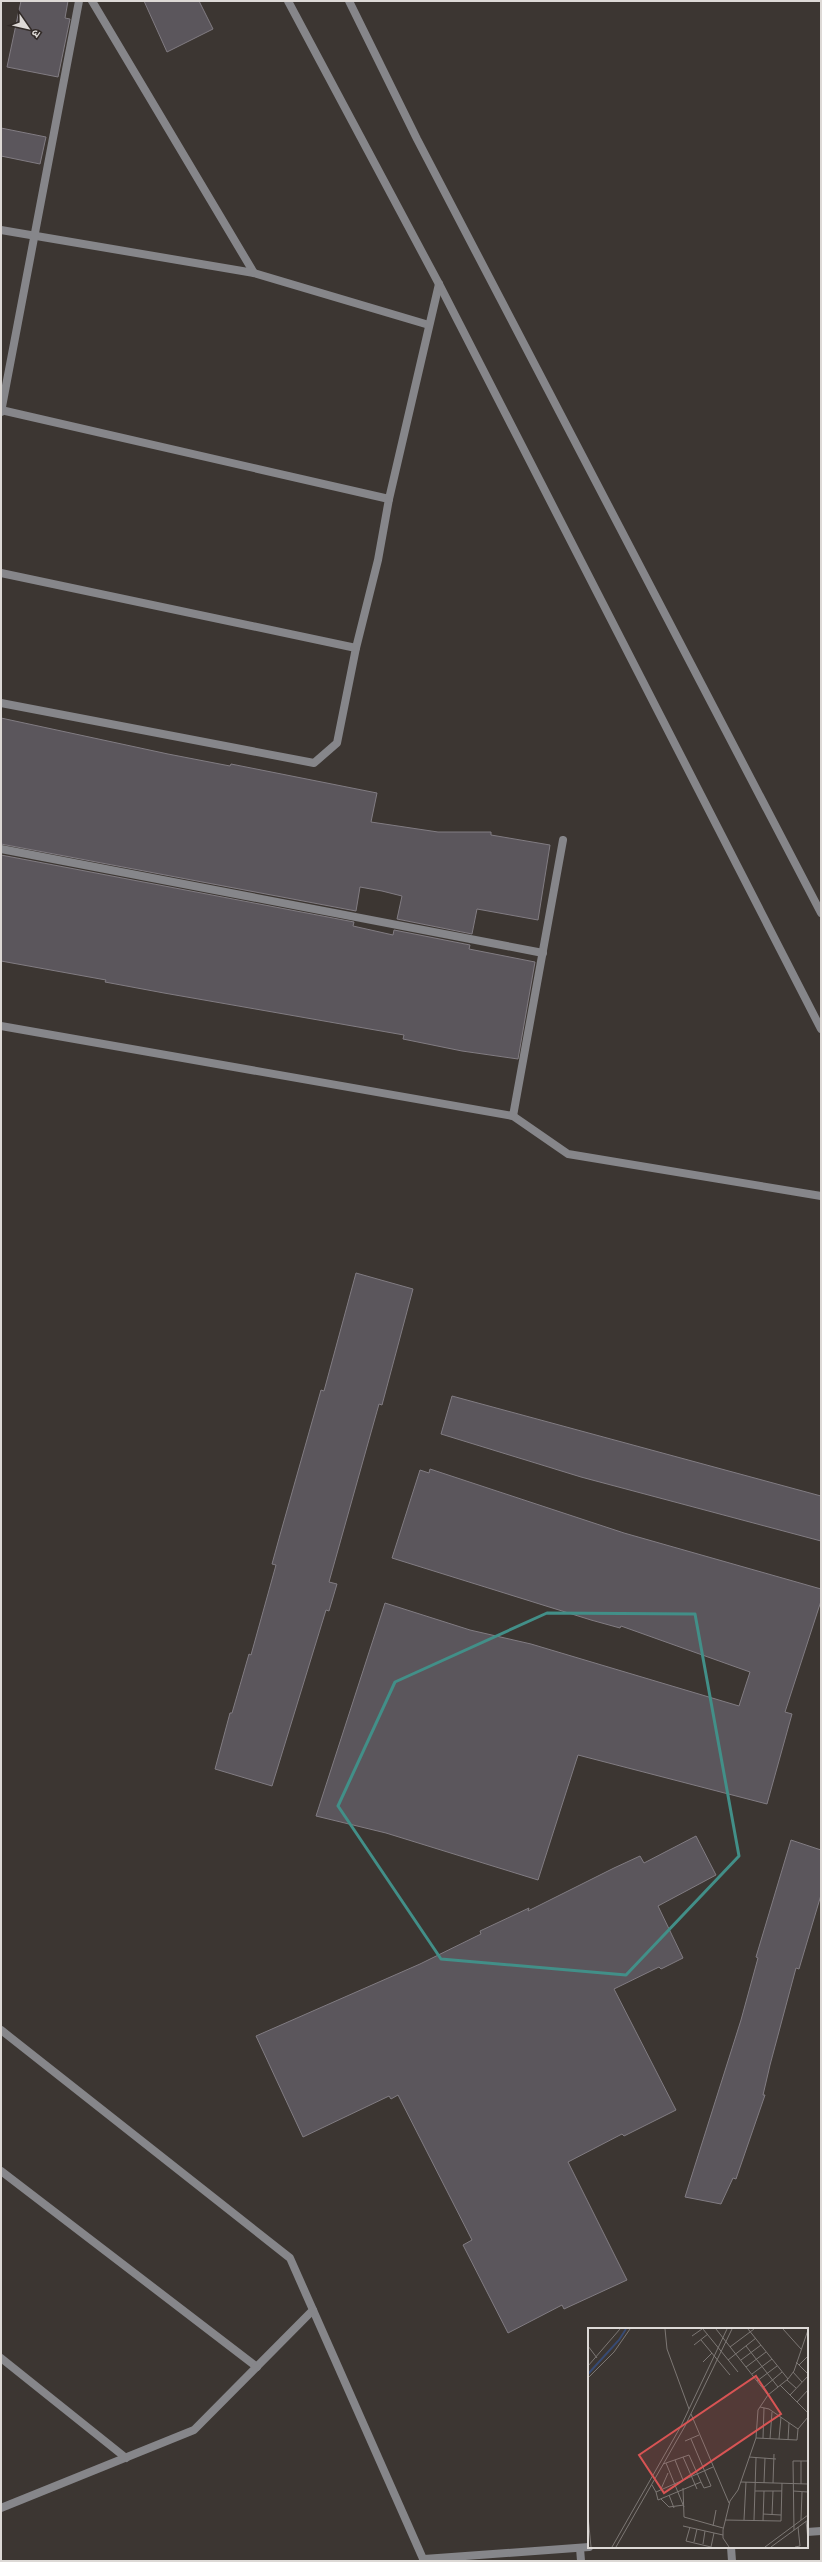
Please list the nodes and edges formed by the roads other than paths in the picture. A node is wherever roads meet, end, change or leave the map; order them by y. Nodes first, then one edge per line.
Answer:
1 (78, 1) edge
2 (92, 1) edge
3 (288, 1) edge
4 (350, 1) edge
5 (1, 230) edge
6 (35, 237) junction
7 (254, 273) junction
8 (439, 284) junction
9 (429, 324) junction
10 (1, 411) edge
11 (389, 499) junction
12 (1, 573) edge
13 (356, 648) junction
14 (1, 703) edge
15 (563, 840) dead end
16 (1, 849) edge
17 (821, 913) edge
18 (543, 952) junction
19 (1, 1026) edge
20 (821, 1029) edge
21 (513, 1116) junction
22 (821, 1196) edge
23 (1, 2030) edge
24 (1, 2172) edge
25 (313, 2310) junction
26 (1, 2358) edge
27 (257, 2367) junction
28 (126, 2458) junction
29 (1, 2508) edge
30 (821, 2531) edge
31 (808, 2532) edge
32 (588, 2547) edge
33 (580, 2548) junction
34 (731, 2548) edge
35 (424, 2560) edge
36 (581, 2561) edge
37 (732, 2561) edge

1 - 6 street
2 - 7 street
3 - 8 street
4 - 17 street
5 - 6 street
6 - 7 street
6 - 10 street
7 - 9 street
8 - 9 street
8 - 20 street
9 - 11 street
10 - 11 street
11 - 13 street
12 - 13 street
13 - 14 street
15 - 18 street
16 - 18 street
18 - 21 street
19 - 21 street
21 - 22 street
23 - 25 street
24 - 27 street
25 - 27 street
25 - 35 street
26 - 28 street
27 - 28 street
28 - 29 street
30 - 31 street
32 - 33 street
33 - 35 street
33 - 36 street
34 - 37 street

